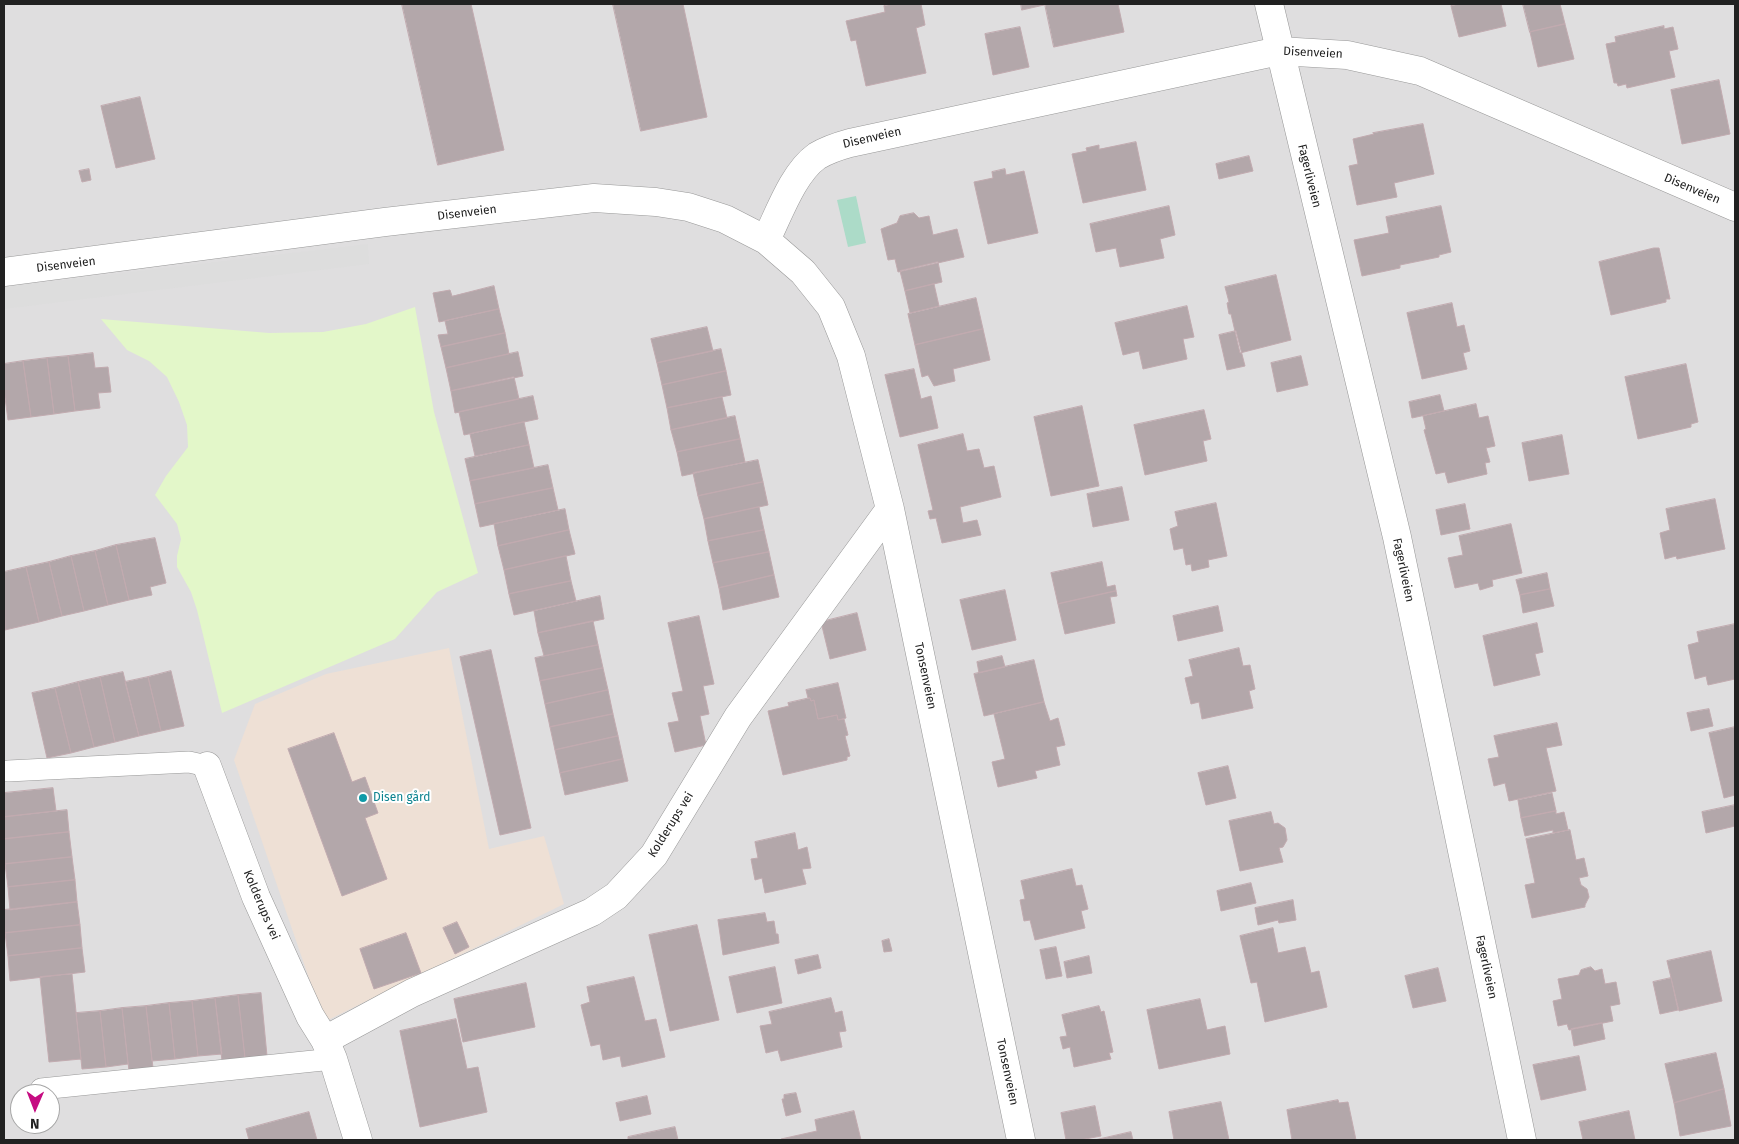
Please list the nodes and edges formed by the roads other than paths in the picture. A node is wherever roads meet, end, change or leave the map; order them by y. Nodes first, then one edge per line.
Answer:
1 (1269, 4) edge
2 (1279, 51) junction
3 (1735, 207) edge
4 (766, 240) junction
5 (4, 272) edge
6 (890, 509) junction
7 (207, 766) joint
8 (8, 770) dead end
9 (329, 1050) junction
10 (60, 1086) edge
11 (358, 1140) edge
12 (1021, 1140) edge
13 (1522, 1140) edge

1 - 2 street, Fagerliveien
2 - 3 street, Disenveien
2 - 4 street, Disenveien
2 - 13 street, Fagerliveien
4 - 5 street, Disenveien
4 - 6 street, Tonsenveien
6 - 9 street, Kolderups vei
6 - 12 street, Tonsenveien
7 - 8 lane
7 - 9 street, Kolderups vei
9 - 10 lane
9 - 11 street, Kolderups vei

